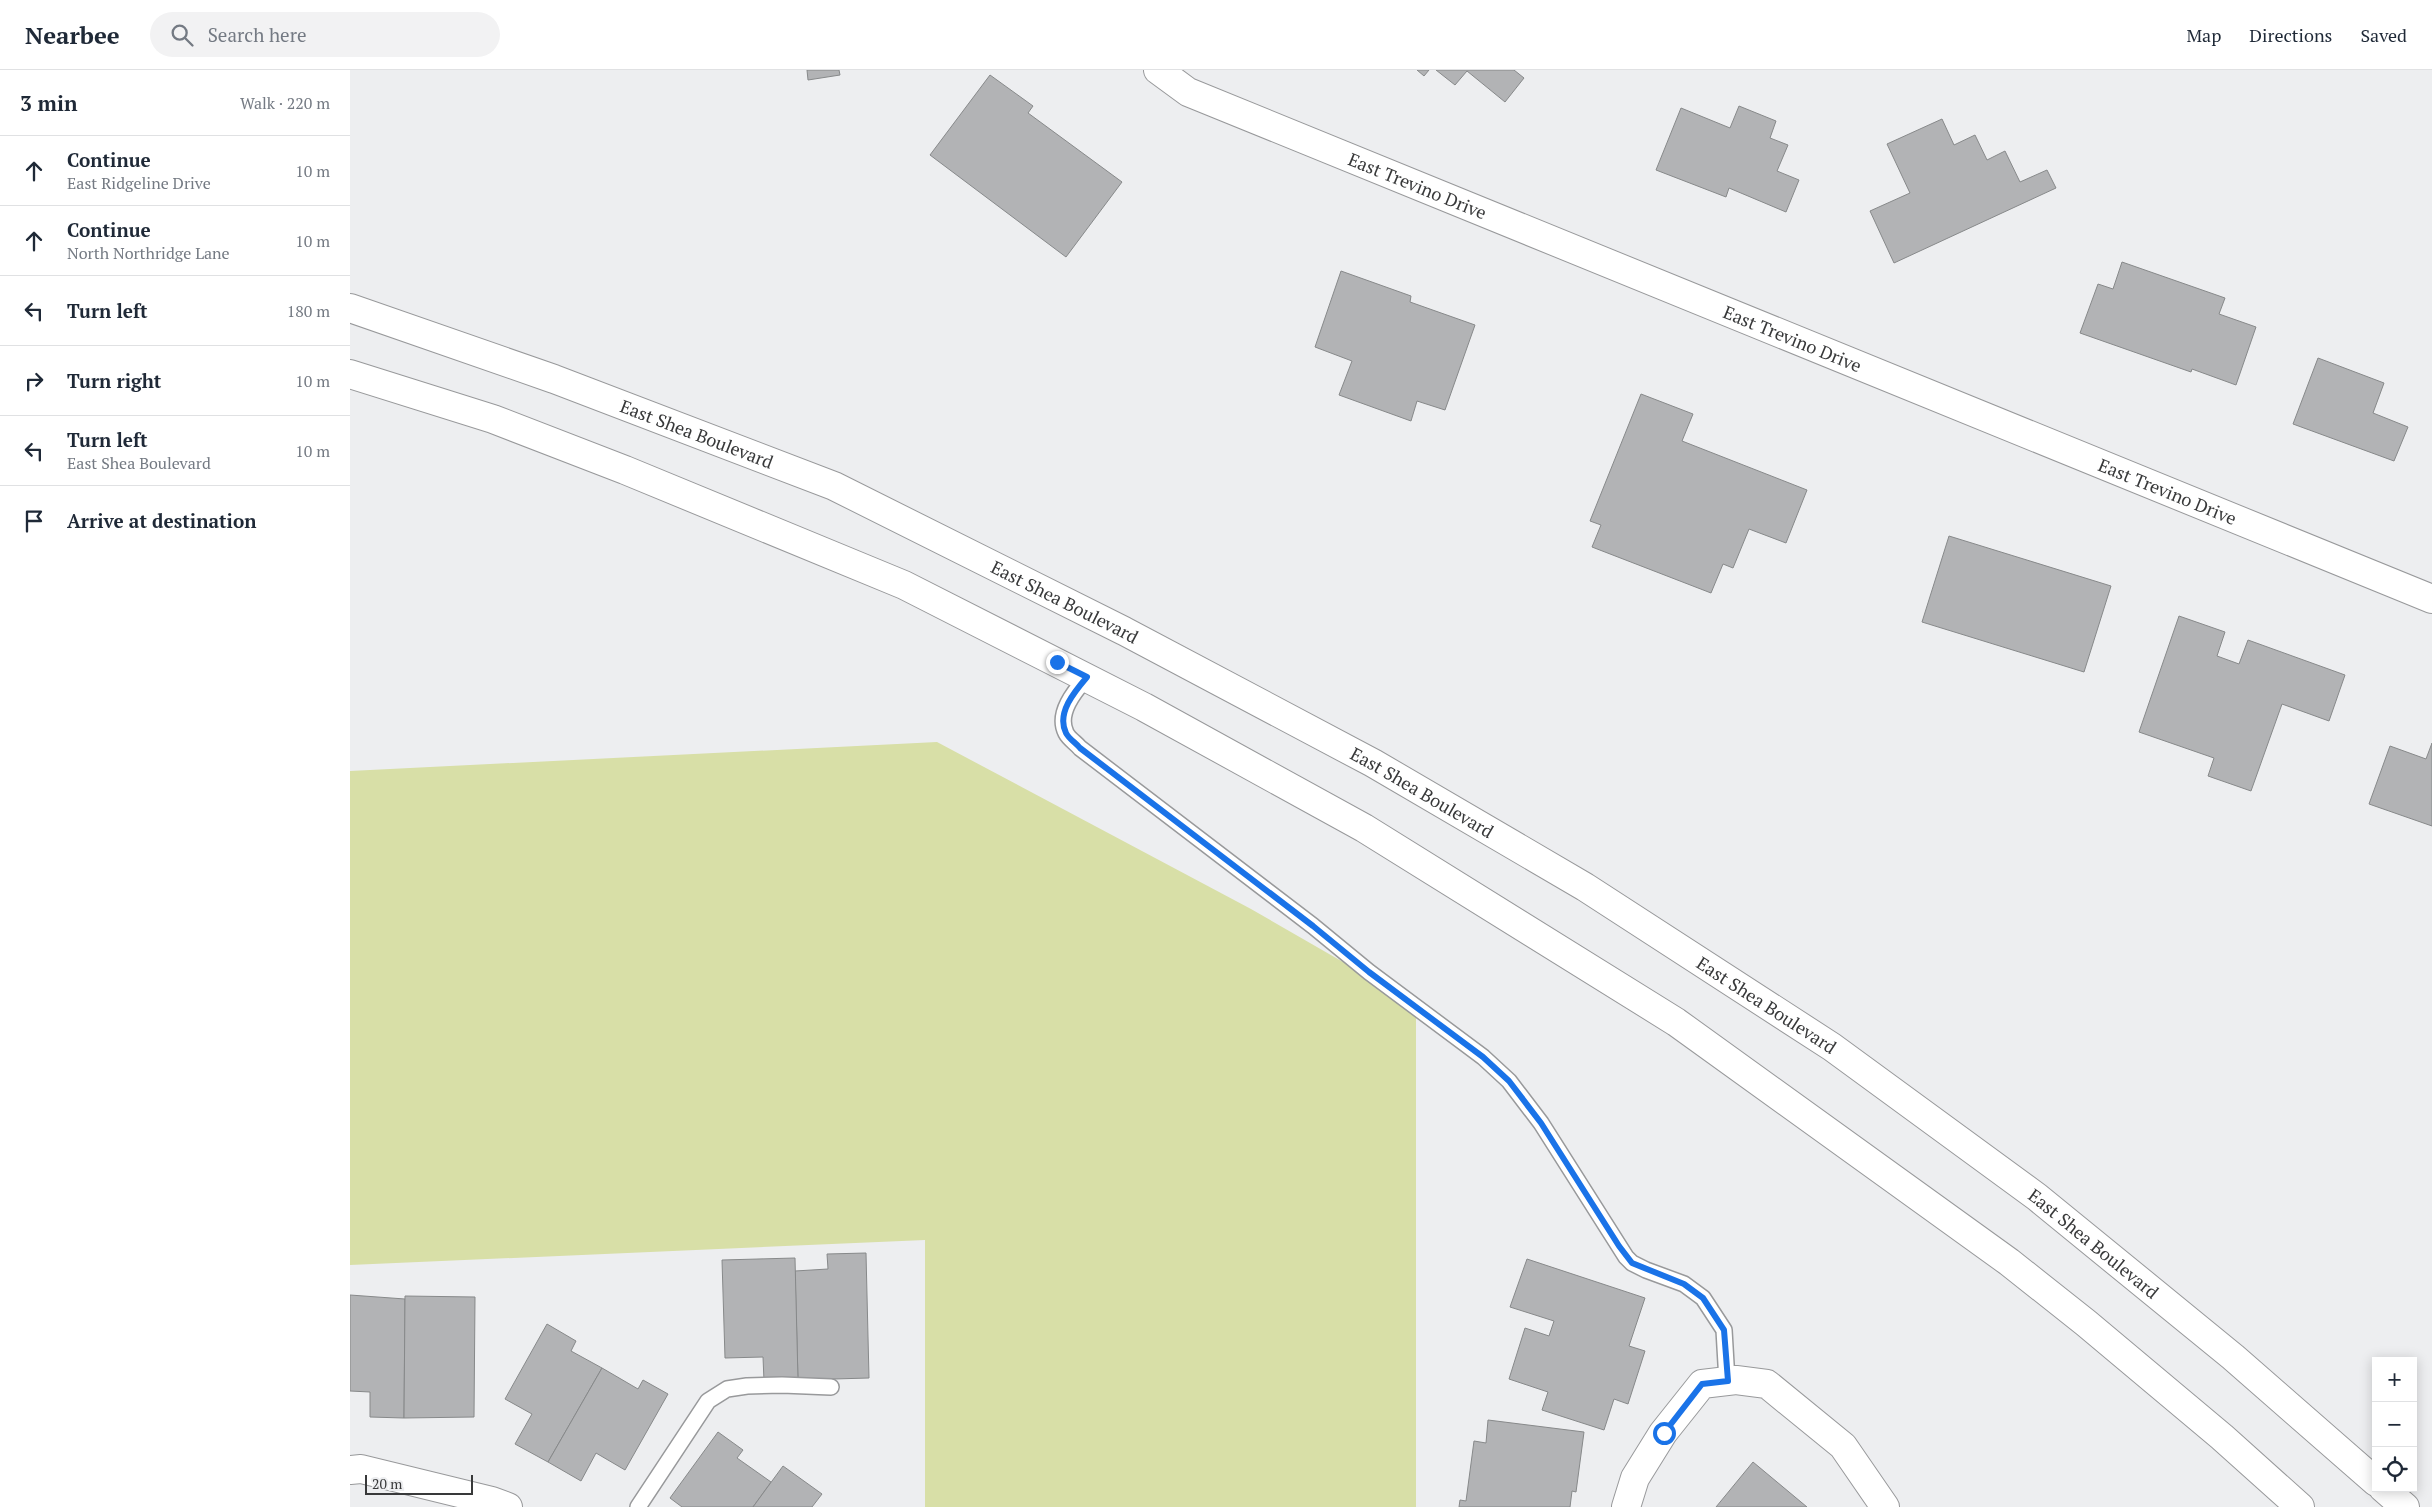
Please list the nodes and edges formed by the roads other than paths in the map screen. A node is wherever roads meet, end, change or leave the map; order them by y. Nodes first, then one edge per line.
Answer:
1 (1158, 70) edge
2 (350, 308) edge
3 (350, 374) edge
4 (2432, 599) edge
5 (1087, 677) junction
6 (1715, 1382) junction
7 (832, 1387) dead end
8 (350, 1470) edge
9 (2372, 1479) edge
10 (2388, 1492) edge
11 (496, 1505) edge
12 (638, 1507) edge
13 (1626, 1507) edge
14 (1885, 1507) edge
15 (2300, 1507) edge
16 (2405, 1507) edge

1 - 4 main road, East Trevino Drive
2 - 9 main road, East Shea Boulevard
3 - 5 main road
5 - 6 lane
5 - 15 main road
6 - 13 main road
6 - 14 main road
7 - 12 lane
8 - 11 main road
10 - 16 main road

